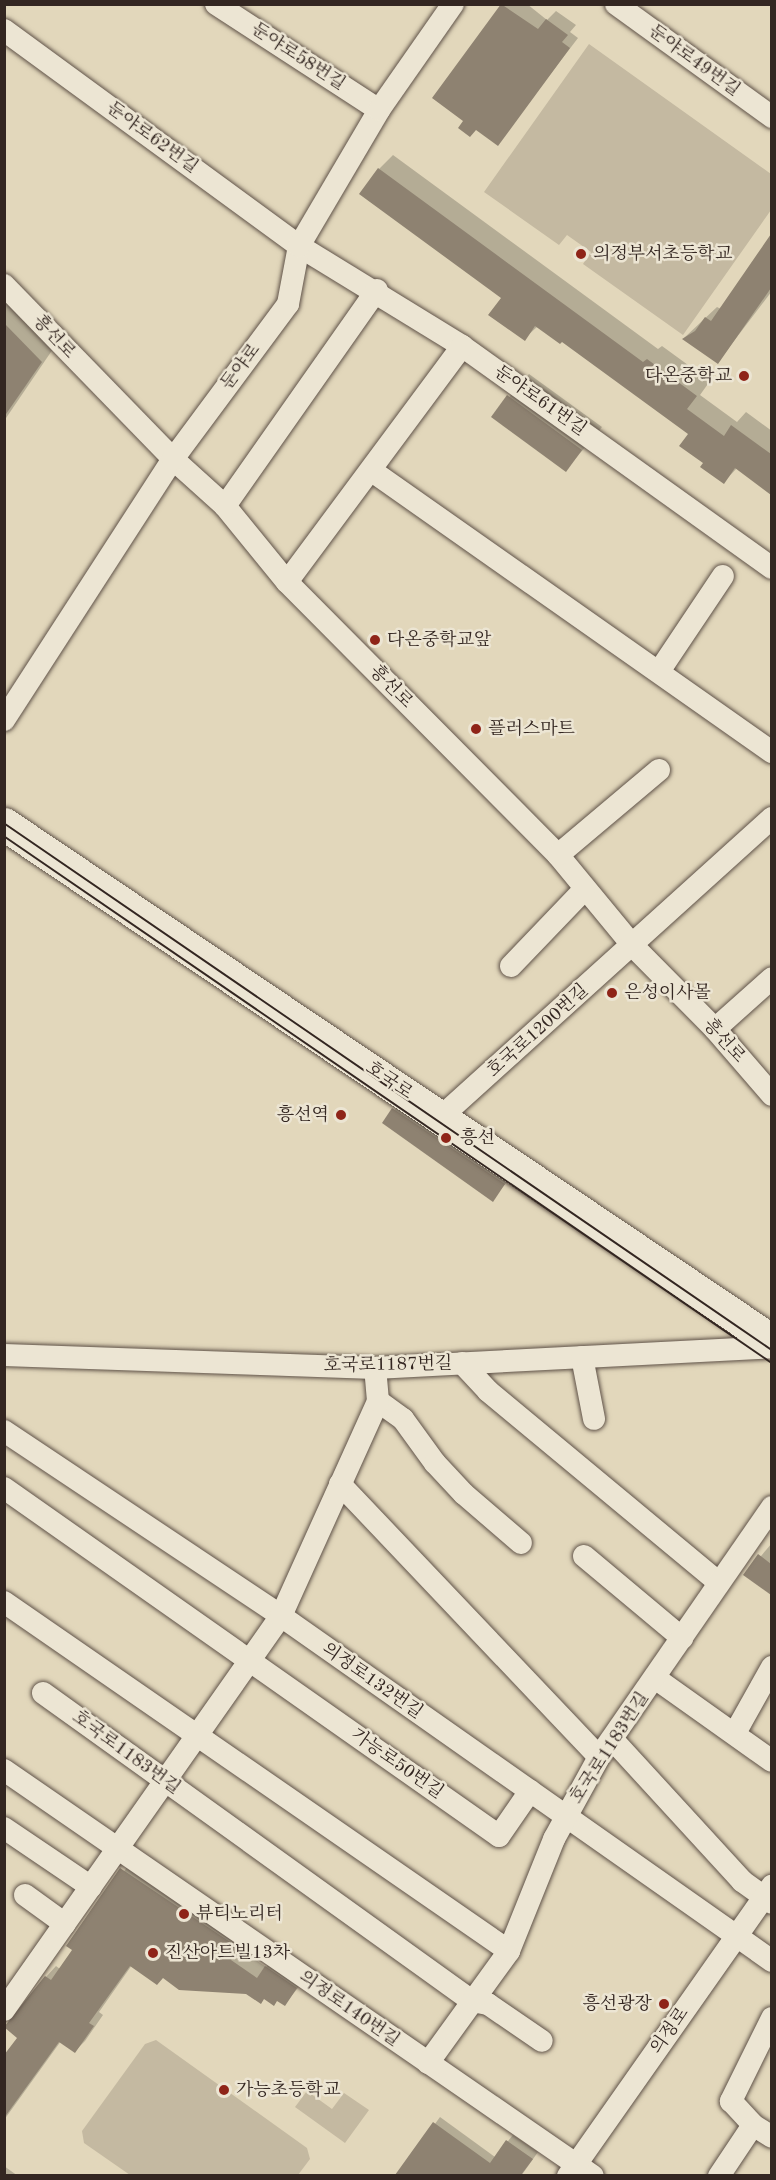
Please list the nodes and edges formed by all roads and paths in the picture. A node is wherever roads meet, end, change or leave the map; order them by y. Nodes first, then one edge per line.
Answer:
1 (216, 4) edge
2 (453, 4) edge
3 (616, 4) edge
4 (4, 30) edge
5 (379, 110) junction
6 (771, 117) edge
7 (299, 246) junction
8 (4, 285) edge
9 (377, 290) junction
10 (462, 346) junction
11 (173, 459) junction
12 (372, 471) junction
13 (225, 506) junction
14 (771, 568) edge
15 (723, 576) dead end
16 (287, 582) junction
17 (660, 670) junction
18 (4, 720) edge
19 (771, 752) edge
20 (659, 770) dead end
21 (771, 818) edge
22 (4, 824) edge
23 (558, 855) junction
24 (584, 890) junction
25 (633, 946) junction
26 (511, 966) dead end
27 (771, 978) edge
28 (715, 1029) junction
29 (771, 1092) edge
30 (442, 1116) junction
31 (771, 1341) edge
32 (771, 1347) edge
33 (4, 1355) edge
34 (582, 1357) junction
35 (462, 1364) junction
36 (375, 1368) junction
37 (378, 1401) junction
38 (594, 1419) dead end
39 (4, 1431) edge
40 (340, 1484) junction
41 (4, 1488) edge
42 (771, 1507) edge
43 (521, 1543) dead end
44 (584, 1556) dead end
45 (719, 1583) junction
46 (4, 1602) edge
47 (281, 1617) junction
48 (682, 1638) junction
49 (251, 1659) junction
50 (771, 1667) edge
51 (655, 1678) junction
52 (43, 1693) dead end
53 (735, 1733) junction
54 (198, 1735) junction
55 (606, 1748) junction
56 (771, 1761) edge
57 (4, 1770) edge
58 (165, 1781) junction
59 (530, 1791) junction
60 (565, 1816) junction
61 (4, 1828) edge
62 (118, 1848) junction
63 (91, 1887) junction
64 (25, 1895) dead end
65 (769, 1896) edge
66 (65, 1924) junction
67 (736, 1936) junction
68 (509, 1951) junction
69 (771, 1961) edge
70 (7, 2001) edge
71 (472, 2001) junction
72 (771, 2018) edge
73 (542, 2041) dead end
74 (428, 2063) junction
75 (762, 2131) edge
76 (579, 2172) edge
77 (718, 2175) edge

1 - 5 street, 둔야로58번길
2 - 5 street, 둔야로
3 - 6 street, 둔야로49번길
4 - 7 street, 둔야로62번길
5 - 7 street, 둔야로
7 - 9 street, 둔야로61번길
7 - 11 street, 둔야로
8 - 11 street, 흥선로
9 - 10 street, 둔야로61번길
9 - 13 street
10 - 12 street
10 - 14 street, 둔야로61번길
11 - 13 street, 흥선로
11 - 18 street, 둔야로
12 - 16 street
12 - 17 street
13 - 16 street, 흥선로
15 - 17 street
16 - 23 street, 흥선로
17 - 19 street
20 - 23 street
21 - 25 street, 호국로1200번길
22 - 30 street, 호국로
23 - 24 street, 흥선로
24 - 25 street, 흥선로
24 - 26 street
25 - 28 street, 흥선로
25 - 30 street, 호국로1200번길
27 - 28 street
28 - 29 street, 흥선로
30 - 31 street, 호국로
32 - 34 street, 호국로1187번길
33 - 36 street, 호국로1187번길
34 - 35 street, 호국로1187번길
34 - 38 street
35 - 36 street, 호국로1187번길
35 - 45 street
36 - 37 street
37 - 40 street
37 - 43 street
39 - 47 street, 의정로132번길
40 - 47 street
40 - 55 street
41 - 49 street, 가능로50번길
42 - 45 street, 호국로1183번길
44 - 48 street
45 - 48 street, 호국로1183번길
46 - 54 street
47 - 49 street
47 - 59 street, 의정로132번길
48 - 51 street, 호국로1183번길
49 - 54 street
49 - 59 street, 가능로50번길
50 - 53 street
51 - 53 street
51 - 55 street, 호국로1183번길
52 - 58 street, 호국로1183번길
53 - 56 street
54 - 58 street
54 - 68 street
55 - 60 street, 호국로1183번길
55 - 65 street
57 - 62 street, 의정로140번길
58 - 62 street
58 - 71 street, 호국로1183번길
59 - 60 street, 의정로132번길
60 - 67 street, 의정로132번길
60 - 68 street, 호국로1183번길
61 - 63 street
62 - 63 street
62 - 74 street, 의정로140번길
63 - 66 street
64 - 66 street
65 - 67 street, 의정로
66 - 70 street
67 - 69 street, 의정로132번길
67 - 76 street, 의정로
68 - 71 street, 호국로1183번길
71 - 73 street, 호국로1183번길
71 - 74 street, 호국로1183번길
72 - 75 street
74 - 76 street, 의정로140번길
75 - 77 street

